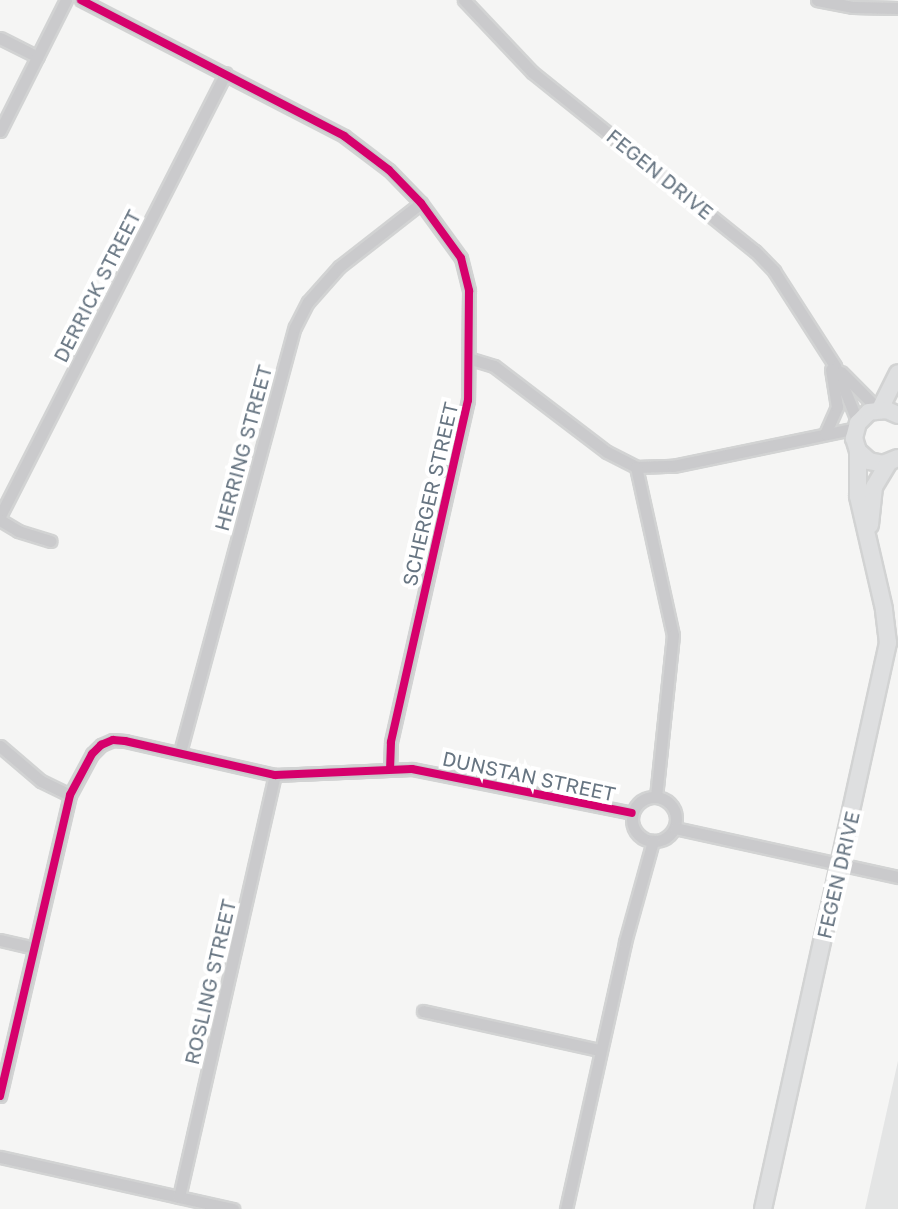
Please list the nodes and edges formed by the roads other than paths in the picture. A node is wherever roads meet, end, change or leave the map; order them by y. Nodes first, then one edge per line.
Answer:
1 (66, 0) edge
2 (81, 0) edge
3 (464, 0) edge
4 (817, 0) edge
5 (898, 8) edge
6 (0, 38) edge
7 (38, 57) junction
8 (226, 73) junction
9 (0, 131) edge
10 (421, 203) junction
11 (471, 359) junction
12 (832, 361) junction
13 (898, 373) edge
14 (879, 409) junction
15 (898, 415) edge
16 (857, 426) junction
17 (825, 434) junction
18 (858, 451) junction
19 (894, 461) edge
20 (636, 467) junction
21 (0, 518) edge
22 (868, 539) junction
23 (50, 541) dead end
24 (0, 746) edge
25 (180, 752) junction
26 (390, 768) junction
27 (275, 775) junction
28 (70, 795) junction
29 (656, 797) junction
30 (632, 813) junction
31 (675, 828) junction
32 (653, 841) junction
33 (841, 863) junction
34 (898, 877) edge
35 (0, 940) edge
36 (34, 948) junction
37 (423, 1011) dead end
38 (599, 1050) junction
39 (0, 1096) edge
40 (0, 1157) edge
41 (179, 1197) junction
42 (233, 1209) edge
43 (566, 1209) edge
44 (763, 1209) edge

1 - 7 street
2 - 8 street, SCHERGER STREET
3 - 12 street, FEGEN DRIVE
4 - 5 street
6 - 7 street
7 - 9 street
8 - 10 street, SCHERGER STREET
8 - 21 street, DERRICK STREET
10 - 11 street, SCHERGER STREET
10 - 25 street, HERRING STREET
11 - 20 street
11 - 26 street, SCHERGER STREET
12 - 14 street, FEGEN DRIVE
12 - 16 street, FEGEN DRIVE
12 - 17 street
13 - 14 street
14 - 15 street
14 - 16 street
16 - 17 street
16 - 18 street, FEGEN DRIVE
17 - 20 street
18 - 19 street
18 - 22 street, FEGEN DRIVE
19 - 22 street, FEGEN DRIVE
20 - 29 street
21 - 23 street
22 - 33 street, FEGEN DRIVE
24 - 28 street
25 - 27 street, DUNSTAN STREET
25 - 28 street, DUNSTAN STREET
26 - 27 street, DUNSTAN STREET
26 - 30 street, DUNSTAN STREET
27 - 41 street, ROSLING STREET
28 - 36 street, DUNSTAN STREET
29 - 30 street
29 - 31 street
30 - 32 street
31 - 32 street
31 - 33 street
32 - 38 street
33 - 34 street
33 - 44 street, FEGEN DRIVE
35 - 36 street
36 - 39 street, DUNSTAN STREET
37 - 38 street
38 - 43 street
40 - 41 street
41 - 42 street

